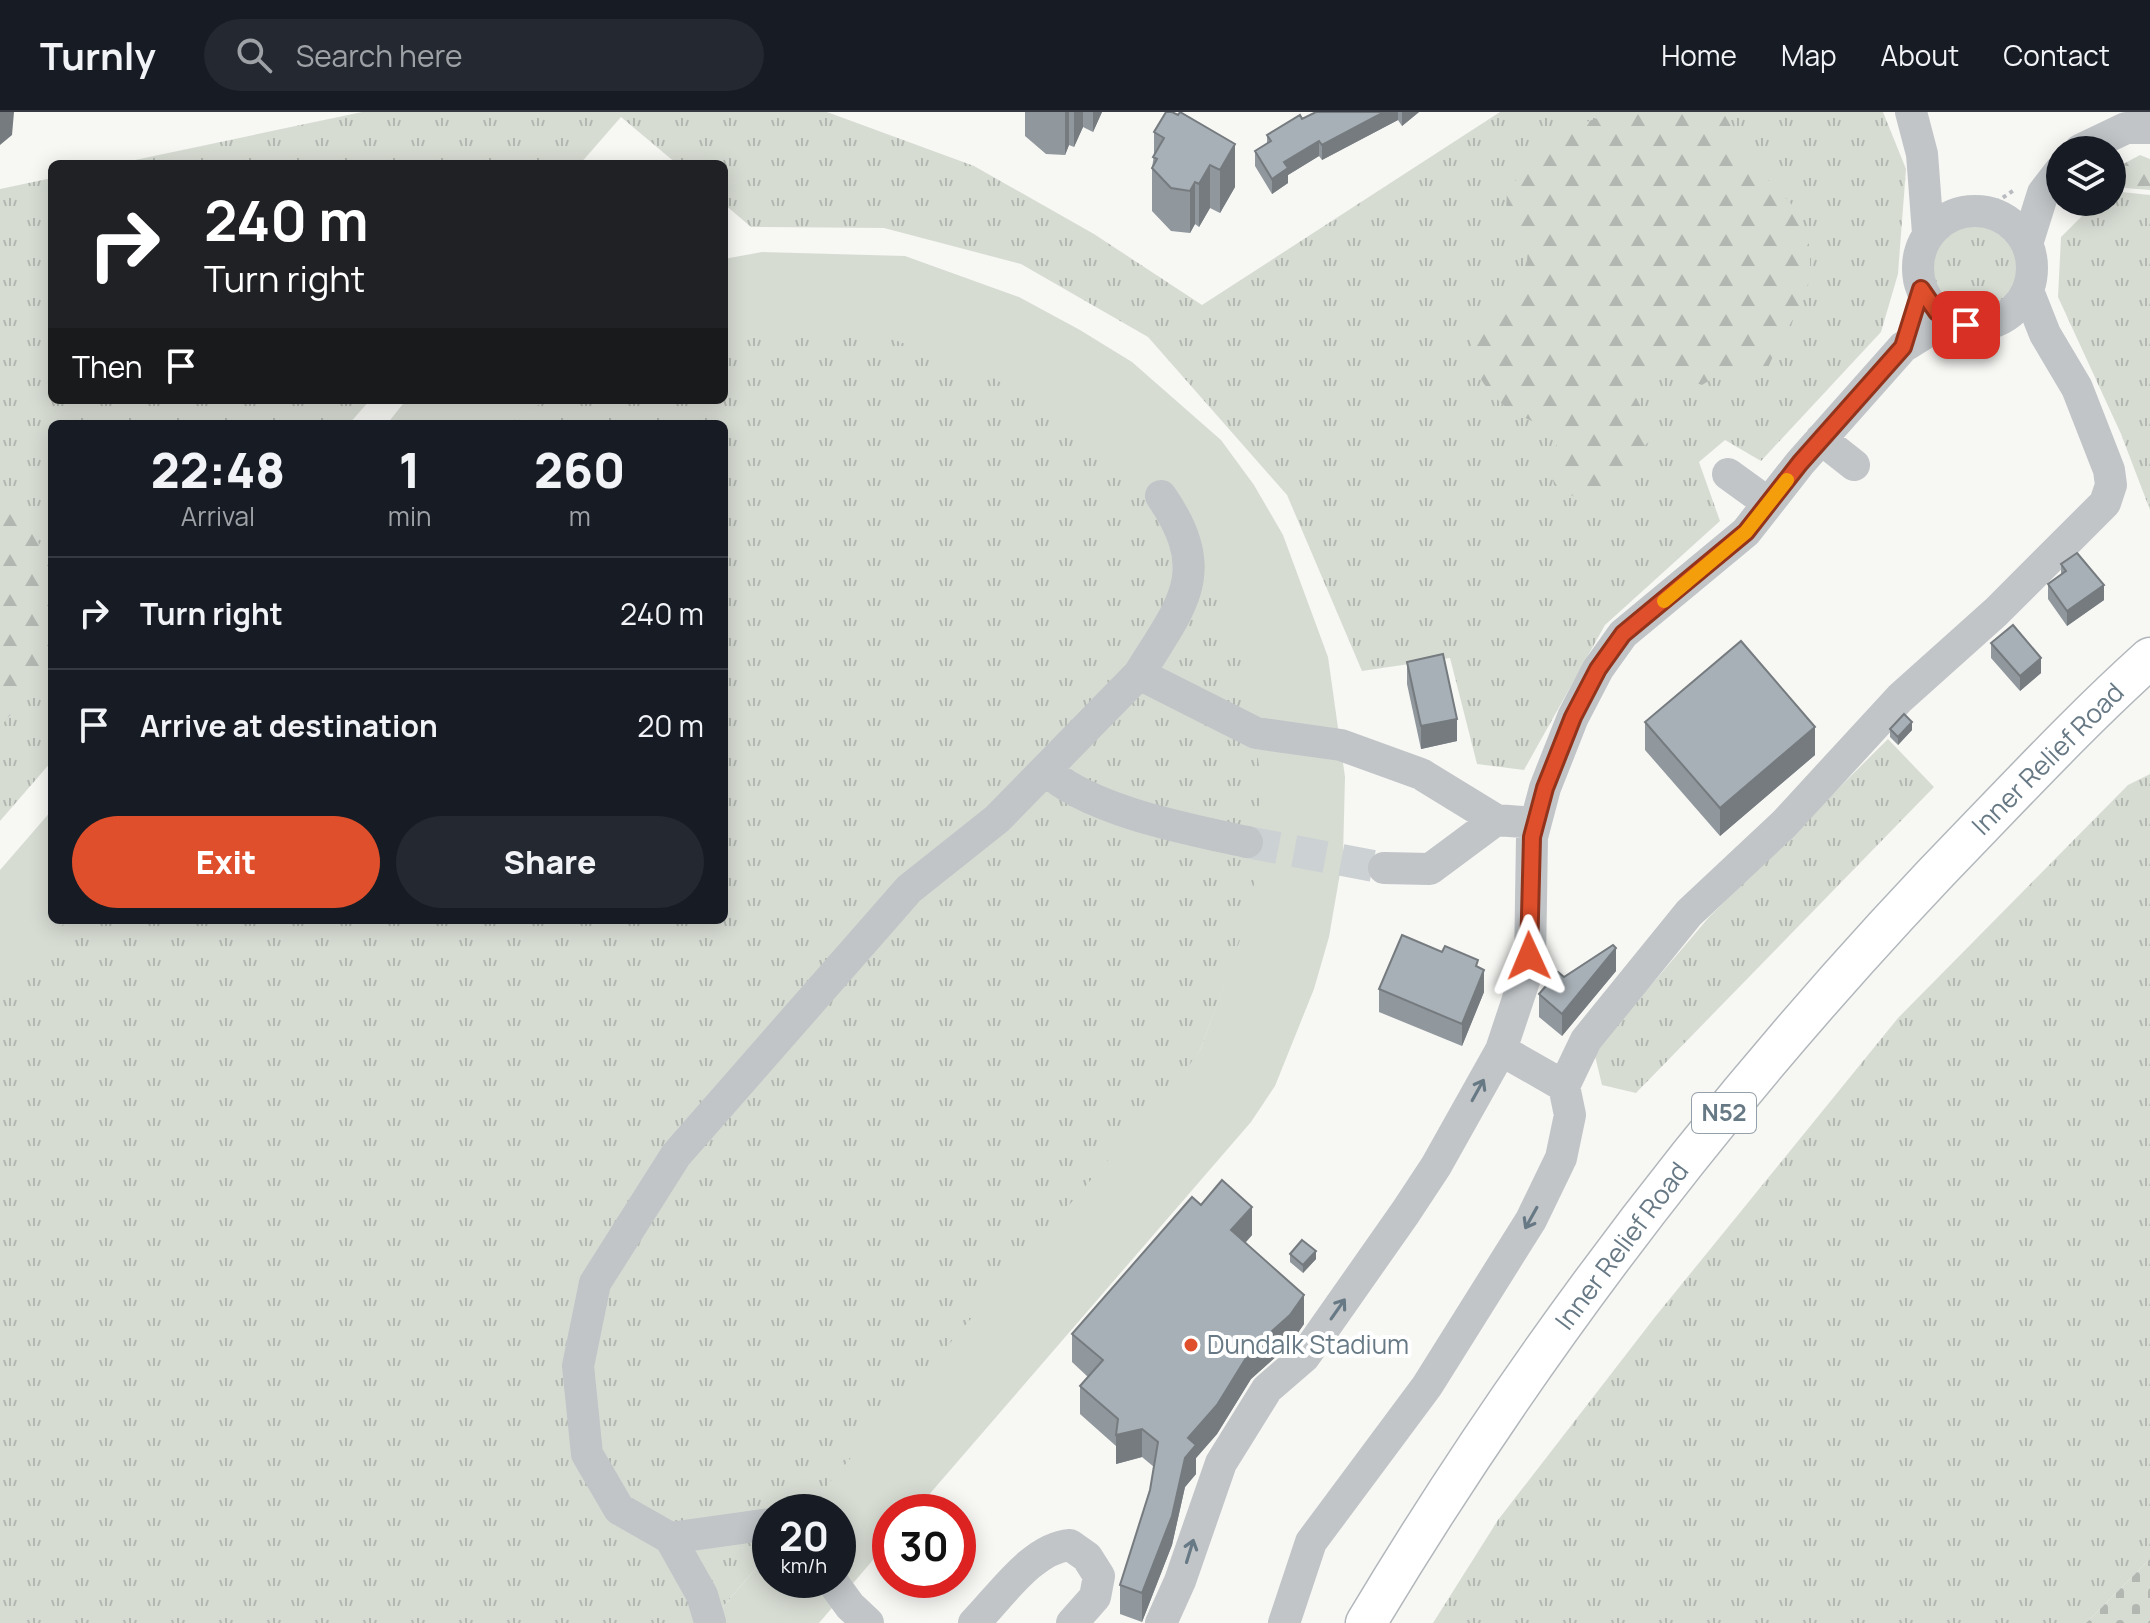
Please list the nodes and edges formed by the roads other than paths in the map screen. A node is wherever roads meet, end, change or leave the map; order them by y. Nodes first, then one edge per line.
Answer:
1 (1911, 112) edge
2 (2150, 128) edge
3 (2109, 136) edge
4 (1922, 154) junction
5 (2046, 185) edge
6 (2046, 195) edge
7 (1959, 213) junction
8 (1999, 216) junction
9 (1928, 233) junction
10 (2027, 244) junction
11 (1921, 289) junction
12 (2028, 291) junction
13 (1948, 319) junction
14 (2001, 320) junction
15 (2045, 334) junction
16 (1903, 347) junction
17 (1821, 439) junction
18 (1854, 465) dead end
19 (1728, 474) dead end
20 (1161, 496) dead end
21 (1768, 503) junction
22 (1139, 674) junction
23 (2144, 674) edge
24 (1046, 770) junction
25 (1496, 820) junction
26 (1535, 823) junction
27 (1247, 842) tunnel mouth
28 (1384, 868) tunnel mouth
29 (1501, 1050) junction
30 (1564, 1086) junction
31 (752, 1527) edge
32 (670, 1538) junction
33 (844, 1598) edge
34 (710, 1622) edge
35 (868, 1623) edge
36 (974, 1623) edge
37 (1072, 1623) edge
38 (1161, 1623) edge
39 (1284, 1623) edge
40 (1366, 1623) edge

1 - 4 street
2 - 3 street
4 - 7 street
4 - 9 street
5 - 8 street
6 - 10 street
7 - 8 street
7 - 9 street
8 - 10 street
9 - 11 street
10 - 12 street
11 - 13 street
11 - 16 street
12 - 14 street
12 - 15 street
13 - 14 street
13 - 16 street
14 - 15 street
15 - 30 street
16 - 17 street
17 - 18 street
17 - 21 street
19 - 21 street
20 - 22 street
21 - 26 street
22 - 24 street
22 - 25 street
23 - 40 main road, Inner Relief Road / N52
24 - 27 street
24 - 32 street
25 - 26 street
25 - 28 street
26 - 29 street
29 - 30 street
38 -> 29 street
30 -> 39 street
31 - 32 street
32 - 34 street
33 - 35 street
36 - 37 street

